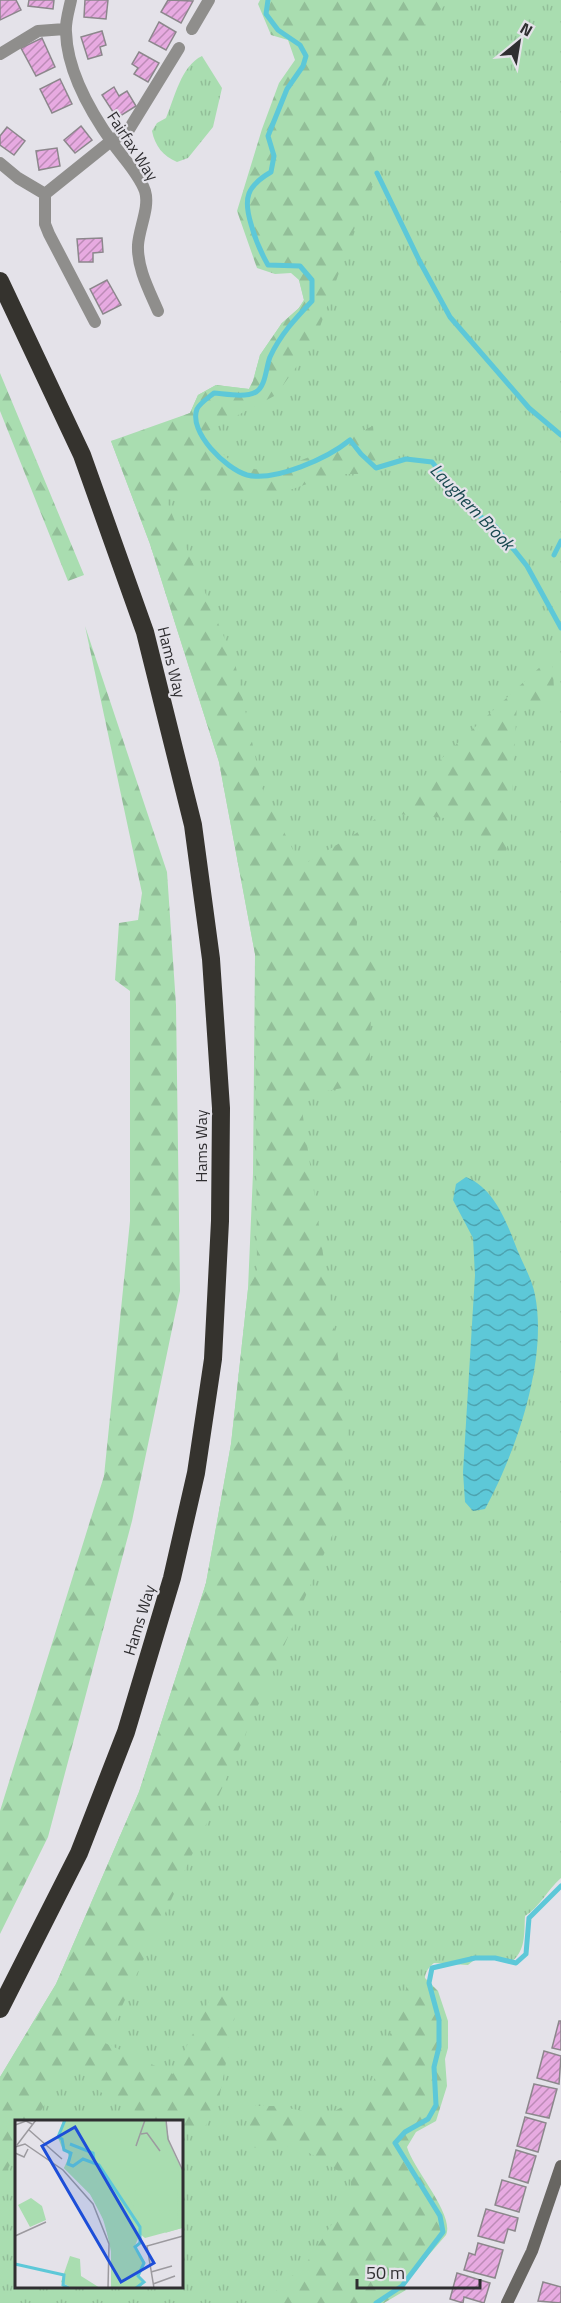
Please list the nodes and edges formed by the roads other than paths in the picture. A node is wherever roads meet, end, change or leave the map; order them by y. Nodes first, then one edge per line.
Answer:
1 (71, 0) edge
2 (209, 0) edge
3 (65, 29) junction
4 (192, 29) dead end
5 (180, 48) dead end
6 (0, 54) edge
7 (111, 141) junction
8 (0, 163) edge
9 (45, 194) junction
10 (0, 281) edge
11 (158, 311) dead end
12 (95, 322) dead end
13 (0, 2009) edge
14 (561, 2166) edge
15 (507, 2303) edge

1 - 3 street, Fairfax Way
2 - 4 street
3 - 6 street
3 - 7 street, Fairfax Way
5 - 7 street
7 - 9 street
7 - 11 street, Fairfax Way
8 - 9 street
9 - 12 street
10 - 13 highway, Hams Way
14 - 15 street

